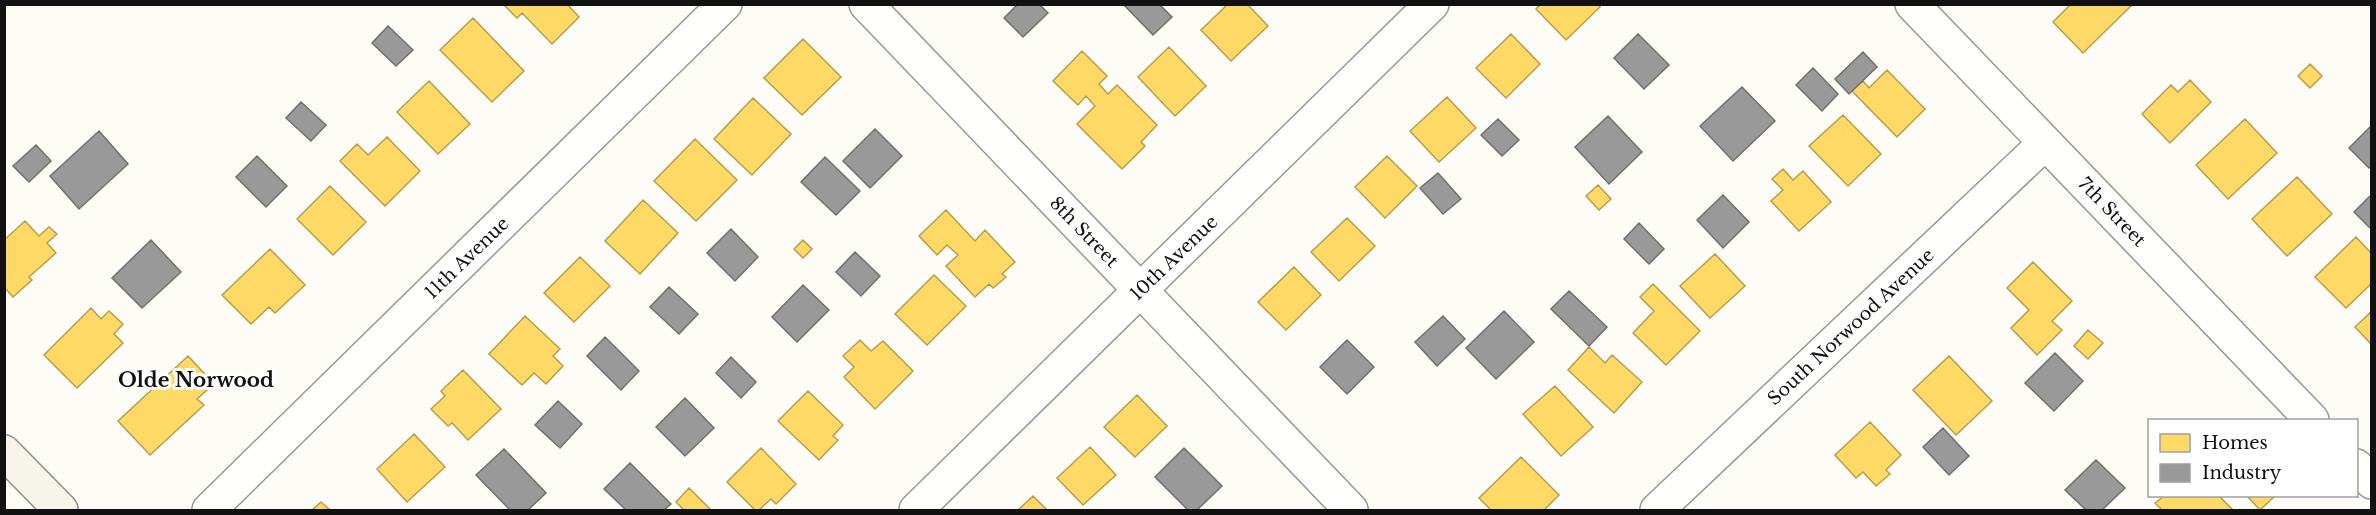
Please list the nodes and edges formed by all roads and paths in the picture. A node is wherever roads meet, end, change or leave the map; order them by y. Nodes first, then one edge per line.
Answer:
1 (725, 4) edge
2 (866, 4) edge
3 (1432, 4) edge
4 (1912, 4) edge
5 (2045, 143) junction
6 (1140, 291) junction
7 (2311, 419) edge
8 (4, 452) edge
9 (2358, 468) edge
10 (2372, 482) edge
11 (61, 510) edge
12 (209, 510) edge
13 (916, 510) edge
14 (1351, 510) edge
15 (1657, 510) edge

1 - 12 street, 11th Avenue
2 - 6 street, 8th Street
3 - 6 street, 10th Avenue
4 - 5 street, 7th Street
5 - 7 street, 7th Street
5 - 15 street, South Norwood Avenue
6 - 13 street, 10th Avenue
6 - 14 street, 8th Street
8 - 11 street
9 - 10 street

